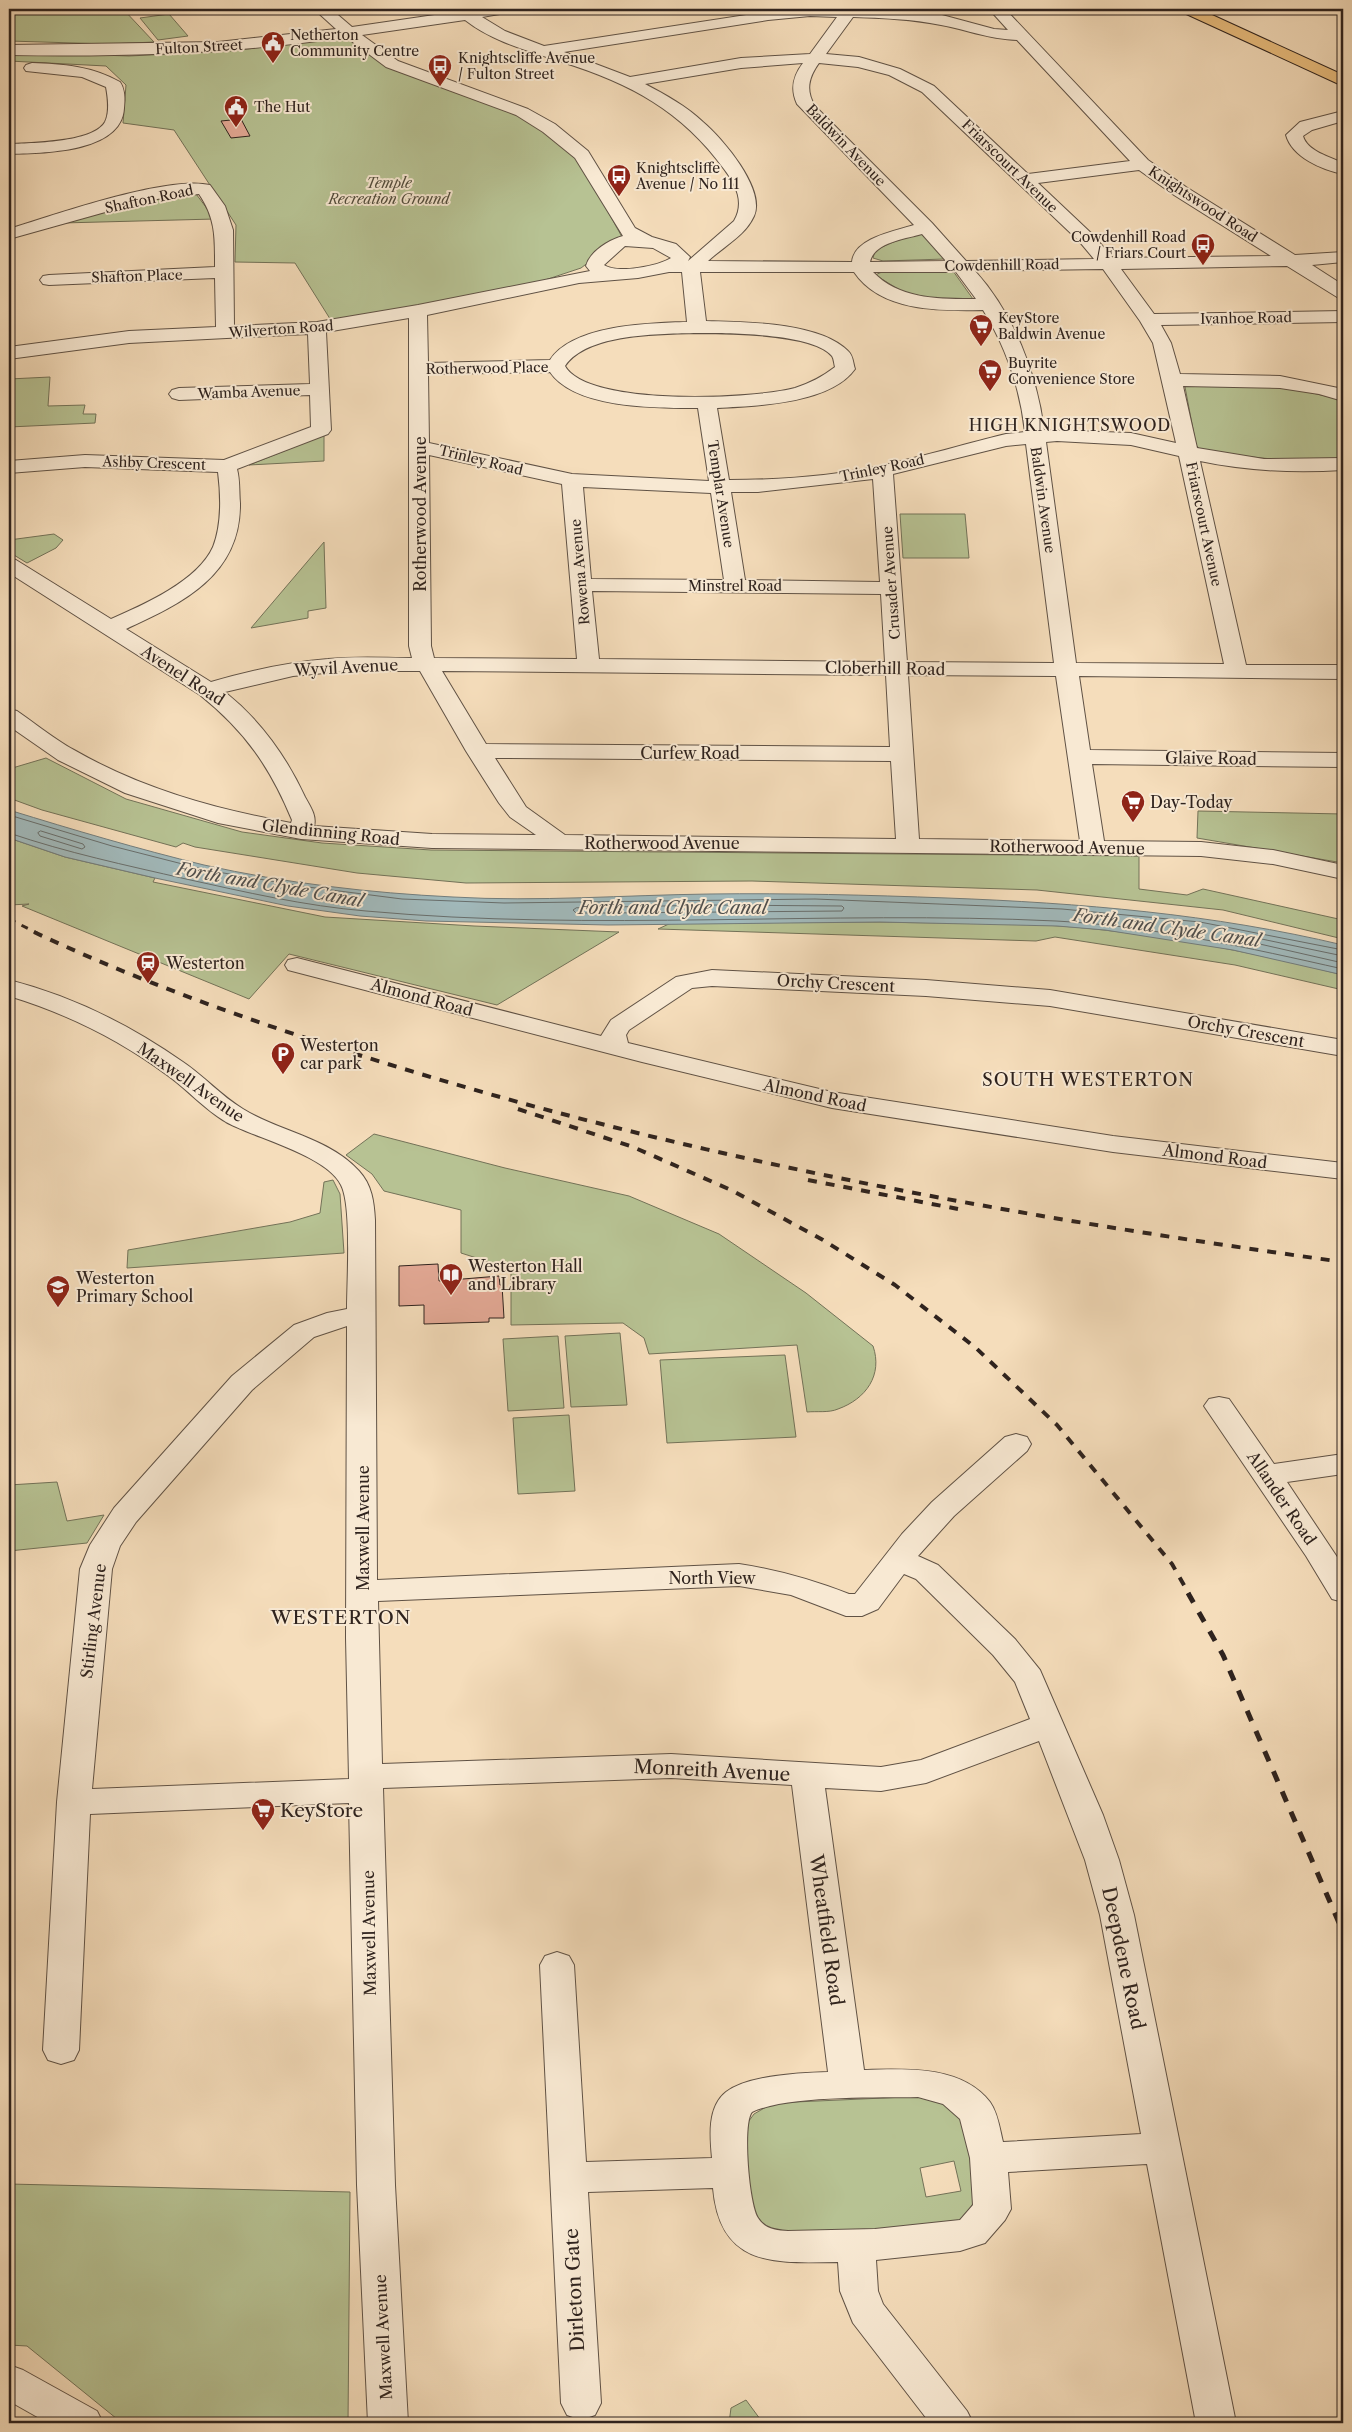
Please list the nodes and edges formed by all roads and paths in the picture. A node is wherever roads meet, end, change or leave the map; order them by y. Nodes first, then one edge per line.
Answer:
1 (322, 9) edge
2 (506, 9) edge
3 (997, 9) edge
4 (1187, 9) edge
5 (850, 10) edge
6 (465, 12) edge
7 (764, 12) edge
8 (349, 33) junction
9 (1022, 35) junction
10 (9, 50) edge
11 (540, 51) junction
12 (813, 59) junction
13 (18, 68) dead end
14 (1343, 80) edge
15 (628, 82) junction
16 (1343, 116) edge
17 (9, 149) edge
18 (1142, 164) junction
19 (1343, 169) edge
20 (1025, 180) junction
21 (926, 227) junction
22 (9, 234) edge
23 (627, 236) junction
24 (1343, 257) edge
25 (674, 260) junction
26 (1292, 260) junction
27 (698, 262) junction
28 (1107, 263) junction
29 (960, 265) junction
30 (595, 266) junction
31 (861, 267) junction
32 (225, 272) junction
33 (613, 274) junction
34 (579, 278) junction
35 (49, 280) dead end
36 (1343, 292) edge
37 (990, 304) junction
38 (418, 311) junction
39 (1343, 316) edge
40 (1149, 320) junction
41 (697, 327) junction
42 (318, 328) junction
43 (225, 333) junction
44 (9, 353) edge
45 (556, 366) junction
46 (418, 369) junction
47 (1172, 380) junction
48 (320, 389) junction
49 (179, 394) dead end
50 (1343, 395) edge
51 (707, 403) junction
52 (1035, 436) junction
53 (420, 447) junction
54 (1188, 451) junction
55 (1343, 464) edge
56 (226, 466) junction
57 (9, 467) edge
58 (883, 471) junction
59 (572, 480) junction
60 (719, 487) junction
61 (9, 564) edge
62 (581, 585) junction
63 (735, 586) junction
64 (890, 588) junction
65 (110, 628) junction
66 (426, 664) junction
67 (588, 664) junction
68 (898, 668) junction
69 (1066, 670) junction
70 (1236, 671) junction
71 (1343, 672) edge
72 (208, 690) junction
73 (9, 716) edge
74 (477, 751) junction
75 (903, 754) junction
76 (1079, 756) junction
77 (1343, 760) edge
78 (302, 832) junction
79 (558, 842) junction
80 (908, 845) junction
81 (1093, 847) junction
82 (1343, 872) edge
83 (297, 965) dead end
84 (9, 988) edge
85 (617, 1047) junction
86 (1343, 1048) edge
87 (1343, 1170) edge
88 (362, 1315) junction
89 (1219, 1406) dead end
90 (1016, 1444) dead end
91 (1343, 1464) edge
92 (1267, 1475) junction
93 (900, 1560) junction
94 (364, 1591) junction
95 (1343, 1591) edge
96 (1049, 1724) junction
97 (807, 1775) junction
98 (366, 1783) junction
99 (74, 1802) junction
100 (557, 1965) dead end
101 (61, 2050) dead end
102 (848, 2085) junction
103 (1161, 2148) junction
104 (988, 2158) junction
105 (731, 2172) junction
106 (567, 2178) junction
107 (856, 2245) junction
108 (9, 2382) edge
109 (581, 2403) dead end
110 (82, 2423) edge
111 (388, 2423) edge
112 (953, 2423) edge
113 (1216, 2423) edge

1 - 8 street
2 - 6 street, Fulton Street
3 - 9 street, Knightswood Road
4 - 14 main road
5 - 7 street
5 - 9 street
5 - 12 street, Baldwin Avenue
6 - 8 street, Fulton Street
6 - 11 street
7 - 11 street
8 - 10 street, Fulton Street
8 - 23 street
9 - 18 street, Knightswood Road
11 - 15 street
12 - 15 street, Friarscourt Avenue
12 - 20 street, Friarscourt Avenue
12 - 21 street, Baldwin Avenue
13 - 17 street
15 - 27 street
16 - 19 street
18 - 20 street
18 - 26 street, Knightswood Road
20 - 28 street, Friarscourt Avenue
21 - 29 street, Baldwin Avenue
21 - 31 street
22 - 32 street, Shafton Road
23 - 25 street
23 - 30 street, Wilverton Road
24 - 26 street, Cowdenhill Road
25 - 27 street, Cowdenhill Road
25 - 33 street, Cowdenhill Road
26 - 28 street, Cowdenhill Road
26 - 36 street, Knightswood Road
27 - 31 street, Cowdenhill Road
27 - 41 street
28 - 29 street, Cowdenhill Road
28 - 40 street, Friarscourt Avenue
29 - 31 street, Cowdenhill Road
29 - 37 street, Baldwin Avenue
30 - 33 street
30 - 34 street, Wilverton Road
31 - 37 street
32 - 35 street, Shafton Place
32 - 43 street, Shafton Road
33 - 34 street, Wilverton Road
34 - 38 street, Wilverton Road
37 - 52 street, Baldwin Avenue
38 - 42 street, Wilverton Road
38 - 46 street, Rotherwood Avenue
39 - 40 street, Ivanhoe Road
40 - 47 street, Friarscourt Avenue
41 - 45 street
41 - 51 street
42 - 43 street, Wilverton Road
42 - 48 street, Wamba Avenue
43 - 44 street, Wilverton Road
45 - 46 street, Rotherwood Place
45 - 51 street
46 - 53 street, Rotherwood Avenue
47 - 50 street
47 - 54 street, Friarscourt Avenue
48 - 49 street, Wamba Avenue
48 - 56 street, Wamba Avenue
51 - 60 street, Templar Avenue
52 - 54 street, Trinley Road
52 - 58 street, Trinley Road
52 - 69 street, Baldwin Avenue
53 - 59 street, Trinley Road
53 - 66 street, Rotherwood Avenue
54 - 55 street, Trinley Road
54 - 70 street, Friarscourt Avenue
56 - 57 street, Ashby Crescent
56 - 65 street, Ashby Crescent
58 - 60 street, Trinley Road
58 - 64 street, Crusader Avenue
59 - 60 street, Trinley Road
59 - 62 street, Rowena Avenue
60 - 63 street, Templar Avenue
61 - 65 street, Avenel Road
62 - 63 street, Minstrel Road
62 - 67 street, Rowena Avenue
63 - 64 street, Minstrel Road
64 - 68 street, Crusader Avenue
65 - 72 street, Avenel Road
66 - 67 street, Cloberhill Road
66 - 72 street, Wyvil Avenue
66 - 74 street, Rotherwood Avenue
67 - 68 street, Cloberhill Road
68 - 69 street, Cloberhill Road
68 - 75 street, Crusader Avenue
69 - 70 street, Cloberhill Road
69 - 76 street, Baldwin Avenue
70 - 71 street, Cloberhill Road
72 - 78 street, Avenel Road
73 - 78 street, Glendinning Road
74 - 75 street, Curfew Road
74 - 79 street, Rotherwood Avenue
75 - 80 street, Crusader Avenue
76 - 77 street, Glaive Road
76 - 81 street, Baldwin Avenue
78 - 79 street, Glendinning Road
79 - 80 street, Rotherwood Avenue
80 - 81 street, Rotherwood Avenue
81 - 82 street, Rotherwood Avenue
83 - 85 street, Almond Road
84 - 88 street, Maxwell Avenue
85 - 86 street, Orchy Crescent
85 - 87 street, Almond Road
88 - 94 street, Maxwell Avenue
88 - 99 street, Stirling Avenue
89 - 92 street, Allander Road
90 - 93 street, North View
91 - 92 street
92 - 95 street, Allander Road
93 - 94 street, North View
93 - 96 street, Deepdene Road
94 - 98 street, Maxwell Avenue
96 - 97 street, Monreith Avenue
96 - 103 street, Deepdene Road
97 - 98 street, Monreith Avenue
97 - 102 street, Wheatfield Road
98 - 99 street, Monreith Avenue
98 - 111 street, Maxwell Avenue
99 - 101 street, Stirling Avenue
100 - 106 street, Dirleton Gate
102 - 104 street
102 - 105 street
103 - 104 street
103 - 113 street, Deepdene Road
104 - 107 street
105 - 106 street
105 - 107 street
106 - 109 street, Dirleton Gate
107 - 112 street
108 - 110 street

